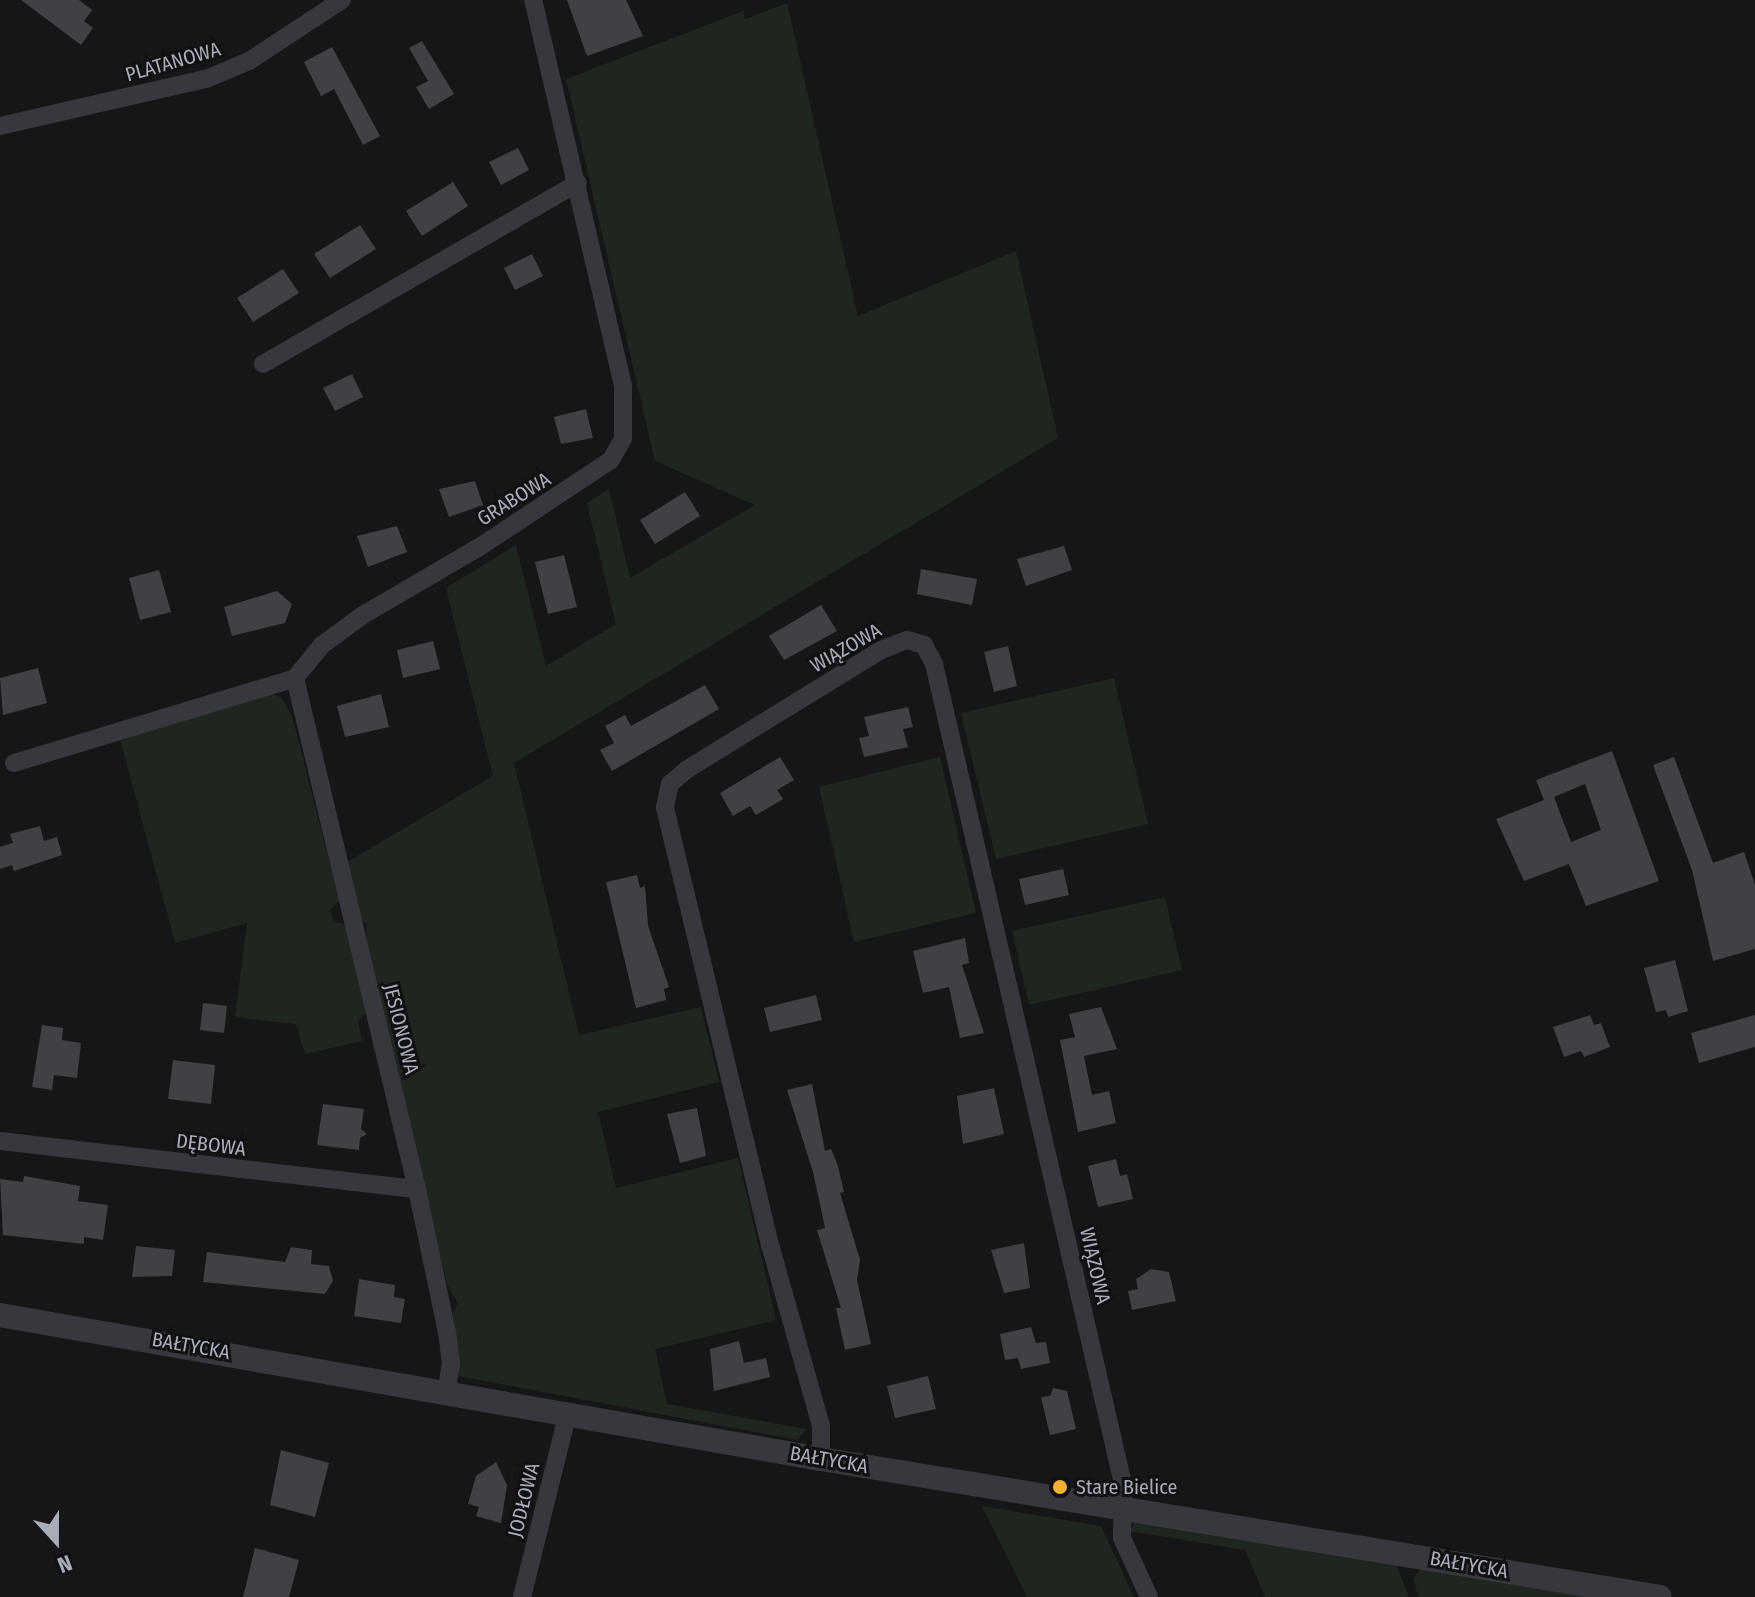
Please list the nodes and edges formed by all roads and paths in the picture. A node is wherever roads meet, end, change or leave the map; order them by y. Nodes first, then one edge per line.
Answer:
1 (342, 0) edge
2 (533, 0) edge
3 (0, 126) edge
4 (578, 183) junction
5 (263, 364) dead end
6 (295, 678) junction
7 (14, 763) dead end
8 (0, 1141) edge
9 (417, 1189) junction
10 (0, 1315) edge
11 (446, 1393) junction
12 (568, 1413) junction
13 (821, 1459) junction
14 (1123, 1509) junction
15 (522, 1597) edge
16 (1149, 1597) edge
17 (1660, 1597) edge

1 - 3 street, PLATANOWA
2 - 4 street, GRABOWA
4 - 5 street
4 - 6 street, GRABOWA
6 - 7 street
6 - 9 street, JESIONOWA
8 - 9 street, DĘBOWA
9 - 11 street, JESIONOWA
10 - 11 street, BAŁTYCKA
11 - 12 street, BAŁTYCKA
12 - 13 street, BAŁTYCKA
12 - 15 street, JODŁOWA
13 - 14 street, BAŁTYCKA
13 - 14 street, WIĄZOWA
14 - 16 street, WIĄZOWA
14 - 17 street, BAŁTYCKA

